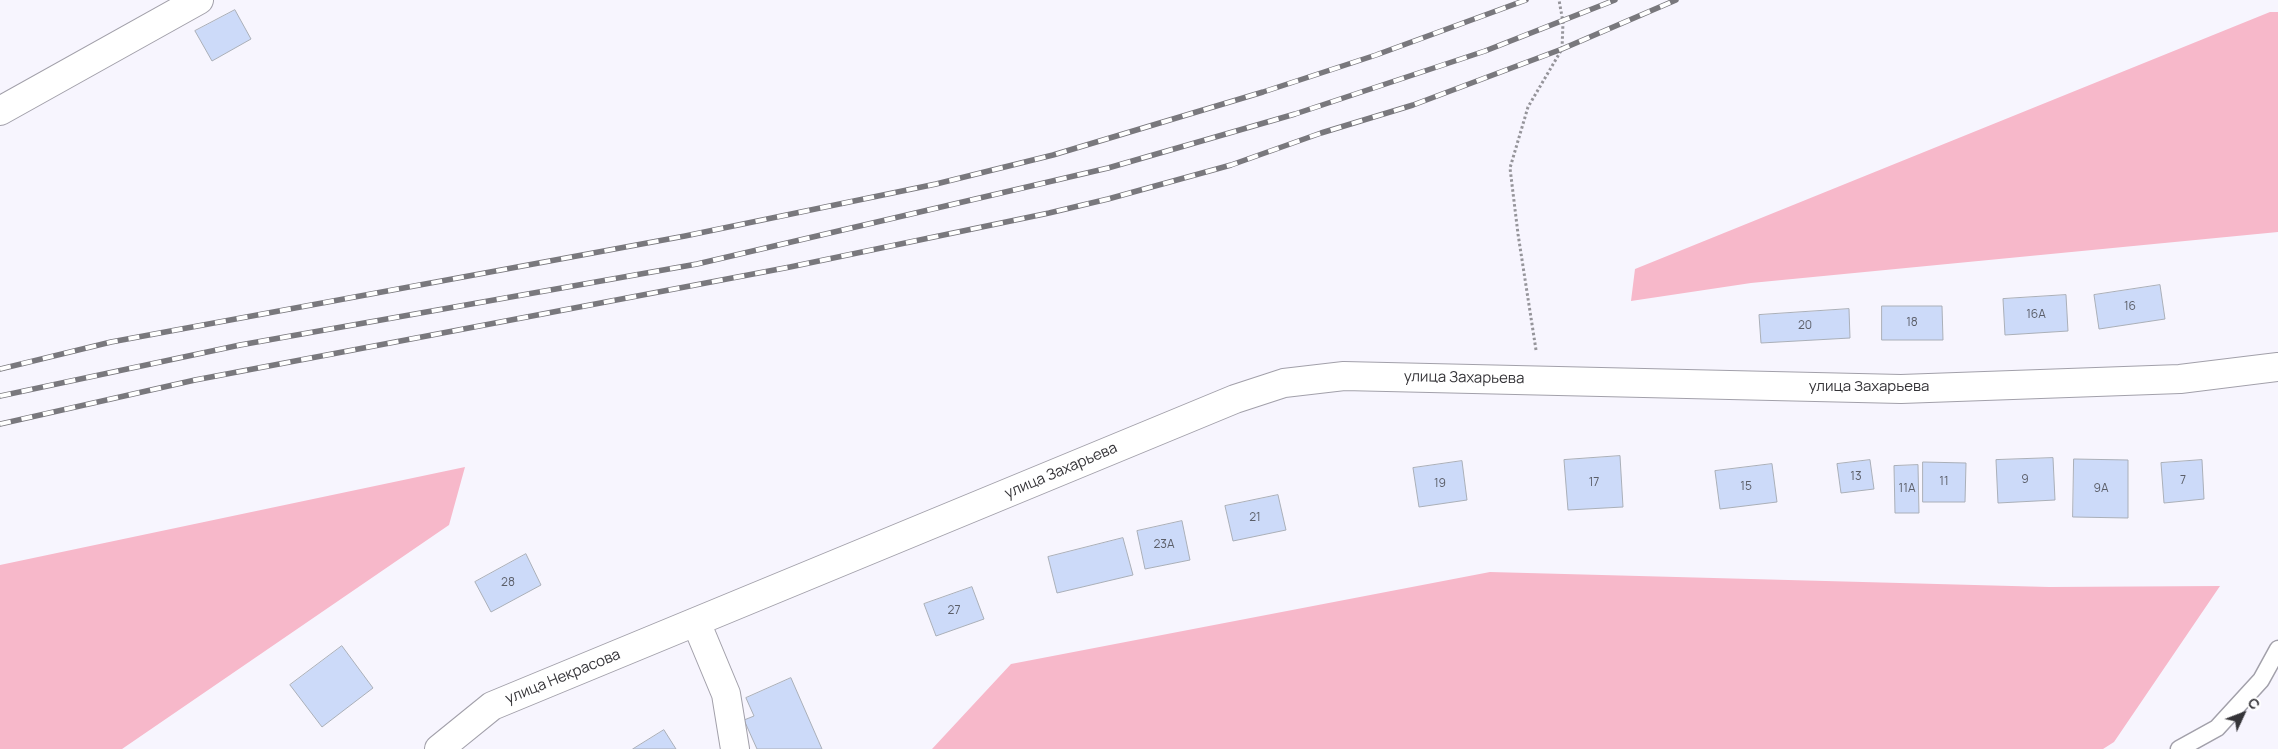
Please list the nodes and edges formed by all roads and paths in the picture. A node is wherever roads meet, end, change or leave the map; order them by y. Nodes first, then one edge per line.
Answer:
1 (198, 0) edge
2 (1559, 0) edge
3 (0, 110) edge
4 (2278, 367) edge
5 (1541, 380) junction
6 (696, 622) junction
7 (2278, 649) edge
8 (439, 749) edge
9 (735, 749) edge
10 (2179, 749) edge

1 - 3 street
2 - 5 path
4 - 5 street, улица Захарьева
5 - 6 street, улица Захарьева
6 - 8 street, улица Некрасова
6 - 9 street
7 - 10 lane

